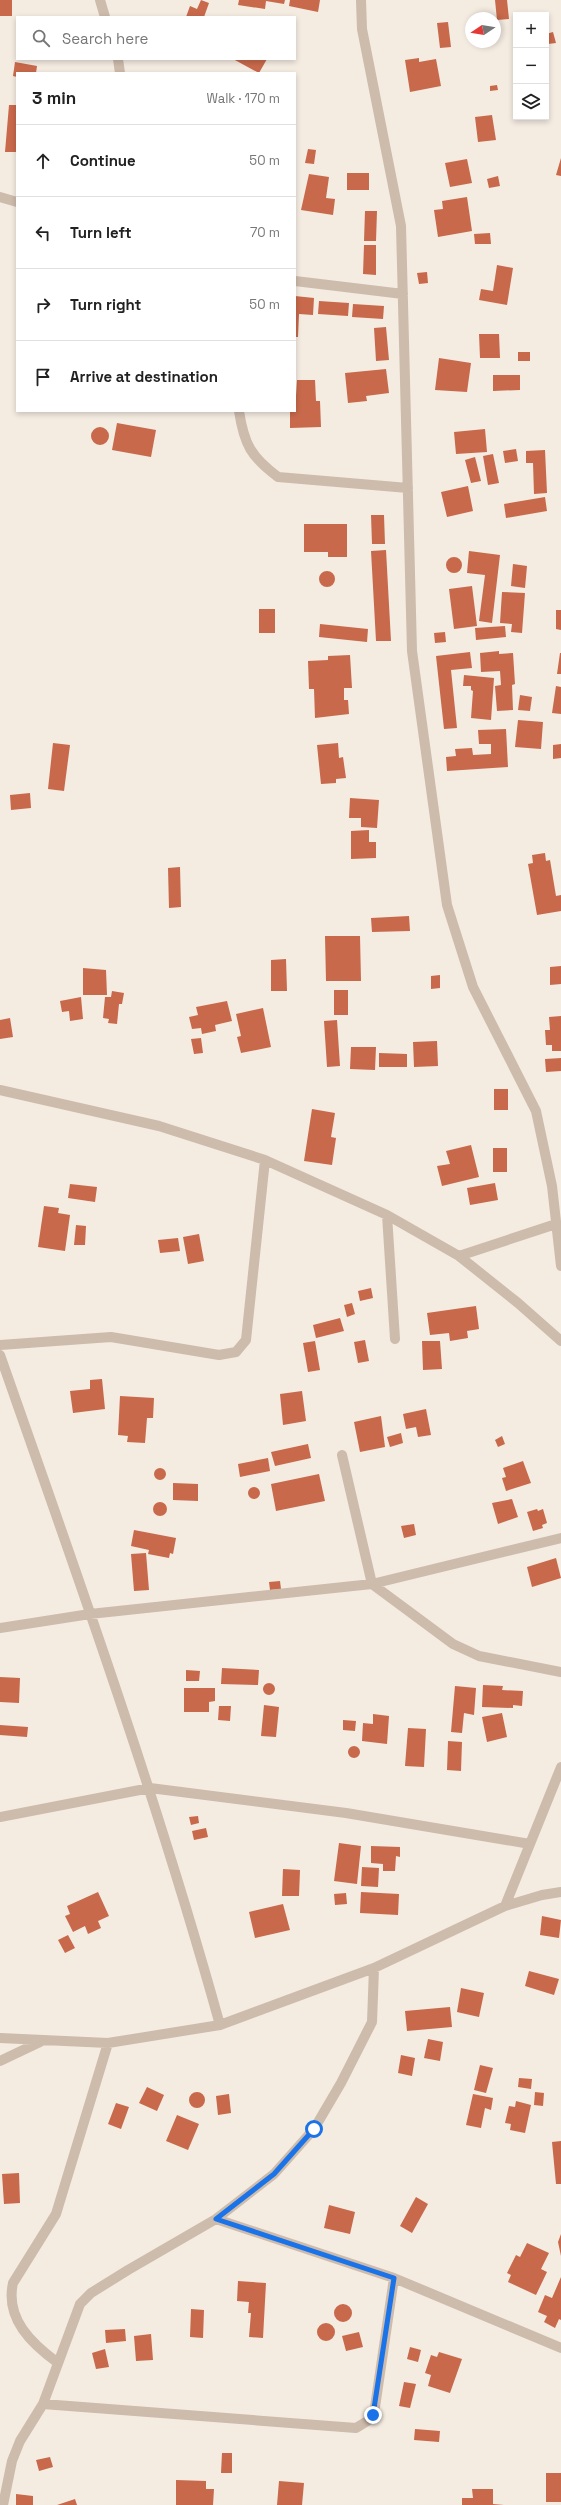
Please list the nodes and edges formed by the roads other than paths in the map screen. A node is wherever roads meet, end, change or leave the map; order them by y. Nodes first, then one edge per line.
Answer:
1 (100, 0) edge
2 (361, 0) edge
3 (105, 16) edge
4 (118, 60) edge
5 (120, 72) edge
6 (0, 197) edge
7 (16, 202) edge
8 (296, 281) edge
9 (403, 294) junction
10 (239, 412) edge
11 (408, 488) junction
12 (0, 1090) edge
13 (265, 1160) junction
14 (387, 1215) junction
15 (556, 1224) junction
16 (459, 1256) junction
17 (561, 1266) edge
18 (395, 1339) dead end
19 (561, 1341) edge
20 (0, 1344) edge
21 (0, 1355) edge
22 (342, 1455) dead end
23 (561, 1538) edge
24 (372, 1584) junction
25 (90, 1614) junction
26 (0, 1628) edge
27 (561, 1672) edge
28 (561, 1767) edge
29 (150, 1788) junction
30 (0, 1817) edge
31 (530, 1844) junction
32 (561, 1892) edge
33 (505, 1906) junction
34 (374, 1968) junction
35 (220, 2025) junction
36 (0, 2038) edge
37 (42, 2041) junction
38 (108, 2043) junction
39 (0, 2061) edge
40 (216, 2219) junction
41 (394, 2278) junction
42 (561, 2348) edge
43 (58, 2363) junction
44 (43, 2404) junction
45 (3, 2505) edge

1 - 3 street
2 - 9 street
4 - 5 street
6 - 7 street
8 - 9 street
9 - 11 street
10 - 11 street
11 - 15 street
12 - 13 street
13 - 14 street
13 - 20 street
14 - 16 street
14 - 18 street
15 - 16 street
15 - 17 street
16 - 19 street
21 - 25 street
22 - 24 street
23 - 24 street
24 - 25 street
24 - 27 street
25 - 26 street
25 - 29 street
28 - 31 street
29 - 30 street
29 - 31 street
29 - 35 street
31 - 33 street
32 - 33 street
33 - 34 street
34 - 35 street
34 - 40 street
35 - 38 street
36 - 37 street
37 - 38 street
37 - 39 street
38 - 43 street
40 - 41 street
40 - 43 street
41 - 42 street
41 - 44 street
43 - 44 street
44 - 45 street

